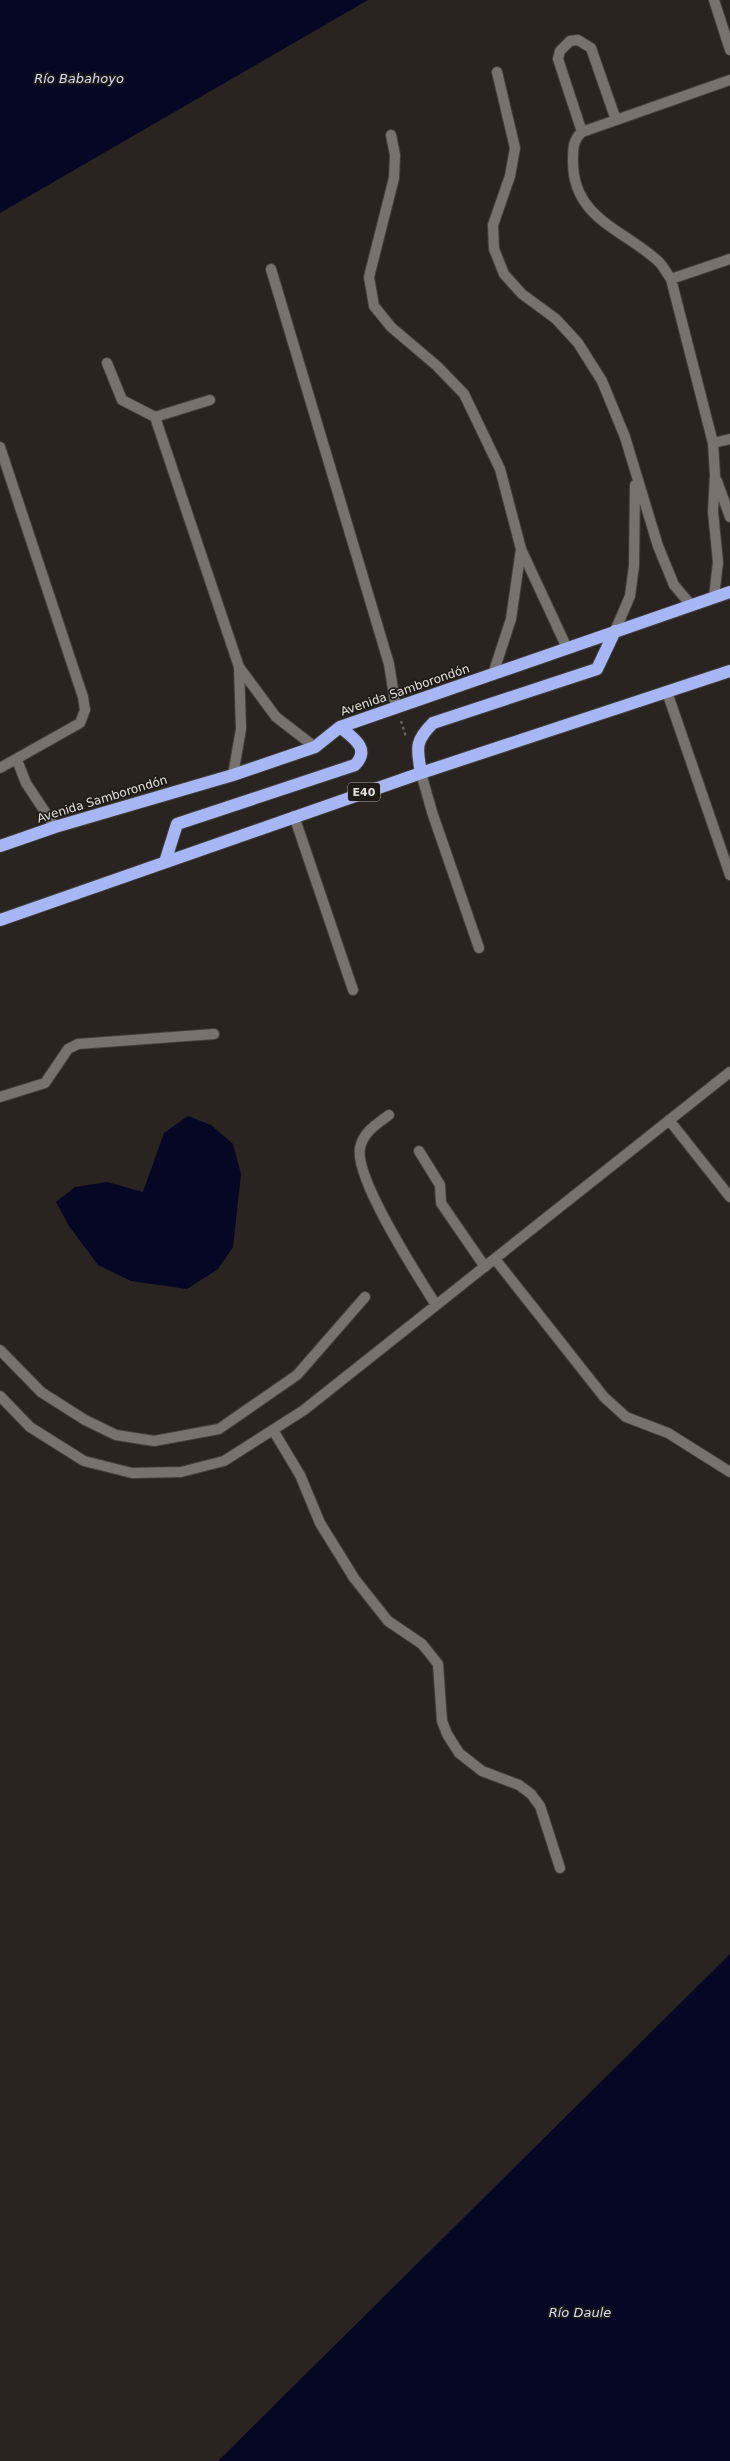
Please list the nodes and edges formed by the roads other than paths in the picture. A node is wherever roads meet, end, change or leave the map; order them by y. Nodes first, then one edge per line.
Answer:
1 (714, 0) edge
2 (730, 50) edge
3 (498, 72) dead end
4 (730, 80) edge
5 (616, 120) junction
6 (582, 132) junction
7 (391, 135) dead end
8 (730, 259) edge
9 (271, 269) dead end
10 (671, 279) junction
11 (107, 363) dead end
12 (210, 400) dead end
13 (155, 417) junction
14 (730, 439) edge
15 (713, 444) junction
16 (0, 448) edge
17 (715, 475) junction
18 (636, 477) junction
19 (730, 517) edge
20 (521, 549) junction
21 (730, 592) edge
22 (714, 597) junction
23 (691, 605) junction
24 (615, 631) junction
25 (567, 648) junction
26 (239, 667) junction
27 (730, 671) edge
28 (493, 674) junction
29 (667, 692) junction
30 (396, 708) junction
31 (340, 727) junction
32 (315, 747) junction
33 (17, 760) junction
34 (0, 768) edge
35 (421, 773) junction
36 (233, 775) junction
37 (294, 816) junction
38 (55, 827) junction
39 (0, 846) edge
40 (165, 862) junction
41 (730, 875) edge
42 (0, 920) edge
43 (479, 948) dead end
44 (353, 990) dead end
45 (214, 1034) dead end
46 (730, 1072) edge
47 (0, 1097) edge
48 (389, 1115) dead end
49 (669, 1120) junction
50 (419, 1151) dead end
51 (730, 1197) edge
52 (495, 1259) junction
53 (485, 1267) junction
54 (365, 1297) dead end
55 (436, 1305) junction
56 (0, 1350) edge
57 (0, 1396) edge
58 (273, 1430) junction
59 (730, 1472) edge
60 (560, 1868) dead end

1 - 2 street
3 - 18 street
4 - 5 street
5 - 6 street
5 - 6 street
6 - 10 street
7 - 20 street
8 - 10 street
9 - 30 street
10 - 15 street
11 - 13 street
12 - 13 street
13 - 26 street
14 - 15 street
15 - 17 street
16 - 33 street
17 - 19 street
17 - 22 street
18 - 23 street
18 - 24 street
20 - 25 street
20 - 28 street
21 - 22 highway, Avenida Samborondón
22 - 23 highway, Avenida Samborondón
23 - 24 highway, Avenida Samborondón
24 - 25 highway, Avenida Samborondón
24 - 35 highway
25 - 28 highway, Avenida Samborondón
26 - 32 street
26 - 36 street
27 - 29 highway, E40
28 - 30 highway, Avenida Samborondón
29 - 35 highway, E40
29 - 41 street
30 - 31 highway, Avenida Samborondón
31 - 32 highway, Avenida Samborondón
31 - 40 highway
32 - 36 highway, Avenida Samborondón
33 - 34 street
33 - 38 street
35 - 37 highway, E40
35 - 43 street
36 - 38 highway, Avenida Samborondón
37 - 40 highway, E40
37 - 44 street
38 - 39 highway, Avenida Samborondón
40 - 42 highway, E40
45 - 47 street
46 - 49 street
48 - 55 street
49 - 51 street
49 - 52 street
50 - 53 street
52 - 53 street
52 - 59 street
53 - 55 street
54 - 56 street
55 - 58 street
57 - 58 street
58 - 60 street

